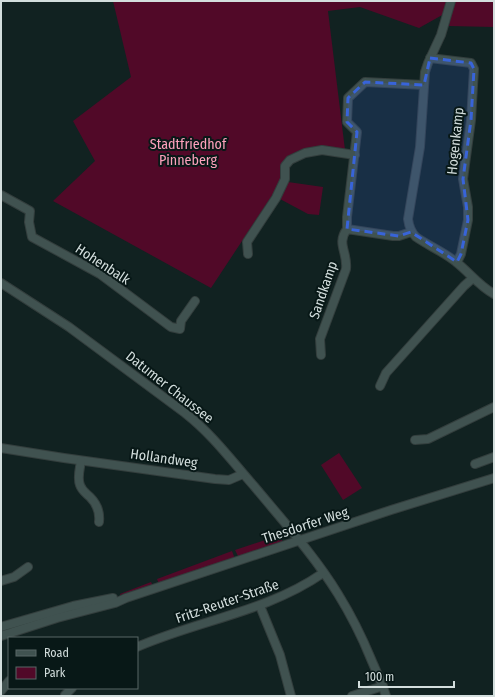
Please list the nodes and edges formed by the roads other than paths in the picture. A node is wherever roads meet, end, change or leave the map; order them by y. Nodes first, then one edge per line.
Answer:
1 (451, 1) edge
2 (430, 58) junction
3 (424, 85) junction
4 (355, 155) junction
5 (1, 195) edge
6 (347, 229) junction
7 (411, 232) junction
8 (248, 254) dead end
9 (457, 262) junction
10 (473, 278) junction
11 (2, 285) edge
12 (494, 294) edge
13 (195, 301) dead end
14 (321, 355) dead end
15 (380, 386) dead end
16 (494, 407) edge
17 (415, 440) dead end
18 (1, 448) edge
19 (494, 457) edge
20 (81, 461) junction
21 (475, 464) dead end
22 (243, 474) junction
23 (494, 478) edge
24 (99, 522) dead end
25 (299, 540) junction
26 (28, 567) dead end
27 (323, 573) junction
28 (1, 581) edge
29 (126, 598) junction
30 (260, 606) junction
31 (1, 627) edge
32 (1, 636) edge
33 (138, 647) edge
34 (8, 682) edge
35 (383, 686) junction
36 (1, 691) edge
37 (292, 696) edge
38 (352, 696) edge
39 (386, 696) edge

1 - 2 street
2 - 3 street
2 - 9 street, Hogenkamp
3 - 4 street, Sandkamp
3 - 7 street
4 - 6 street, Sandkamp
4 - 8 street
5 - 13 street, Hohenbalk
6 - 7 street
6 - 14 street, Sandkamp
7 - 9 street
9 - 10 street
10 - 12 street
10 - 15 street
11 - 22 street, Datumer Chaussee
16 - 17 street
18 - 20 street, Hollandweg
19 - 21 street
20 - 22 street, Hollandweg
20 - 24 street
22 - 25 street, Datumer Chaussee
23 - 25 street, Thesdorfer Weg
25 - 27 street, Datumer Chaussee
25 - 29 street, Thesdorfer Weg
26 - 28 street
27 - 30 street, Fritz-Reuter-Straße
27 - 35 street, Datumer Chaussee
29 - 31 street, Thesdorfer Weg
29 - 32 street, Thesdorfer Weg
30 - 33 street, Fritz-Reuter-Straße
30 - 37 street
34 - 36 street
35 - 38 street
35 - 39 street, Datumer Chaussee

